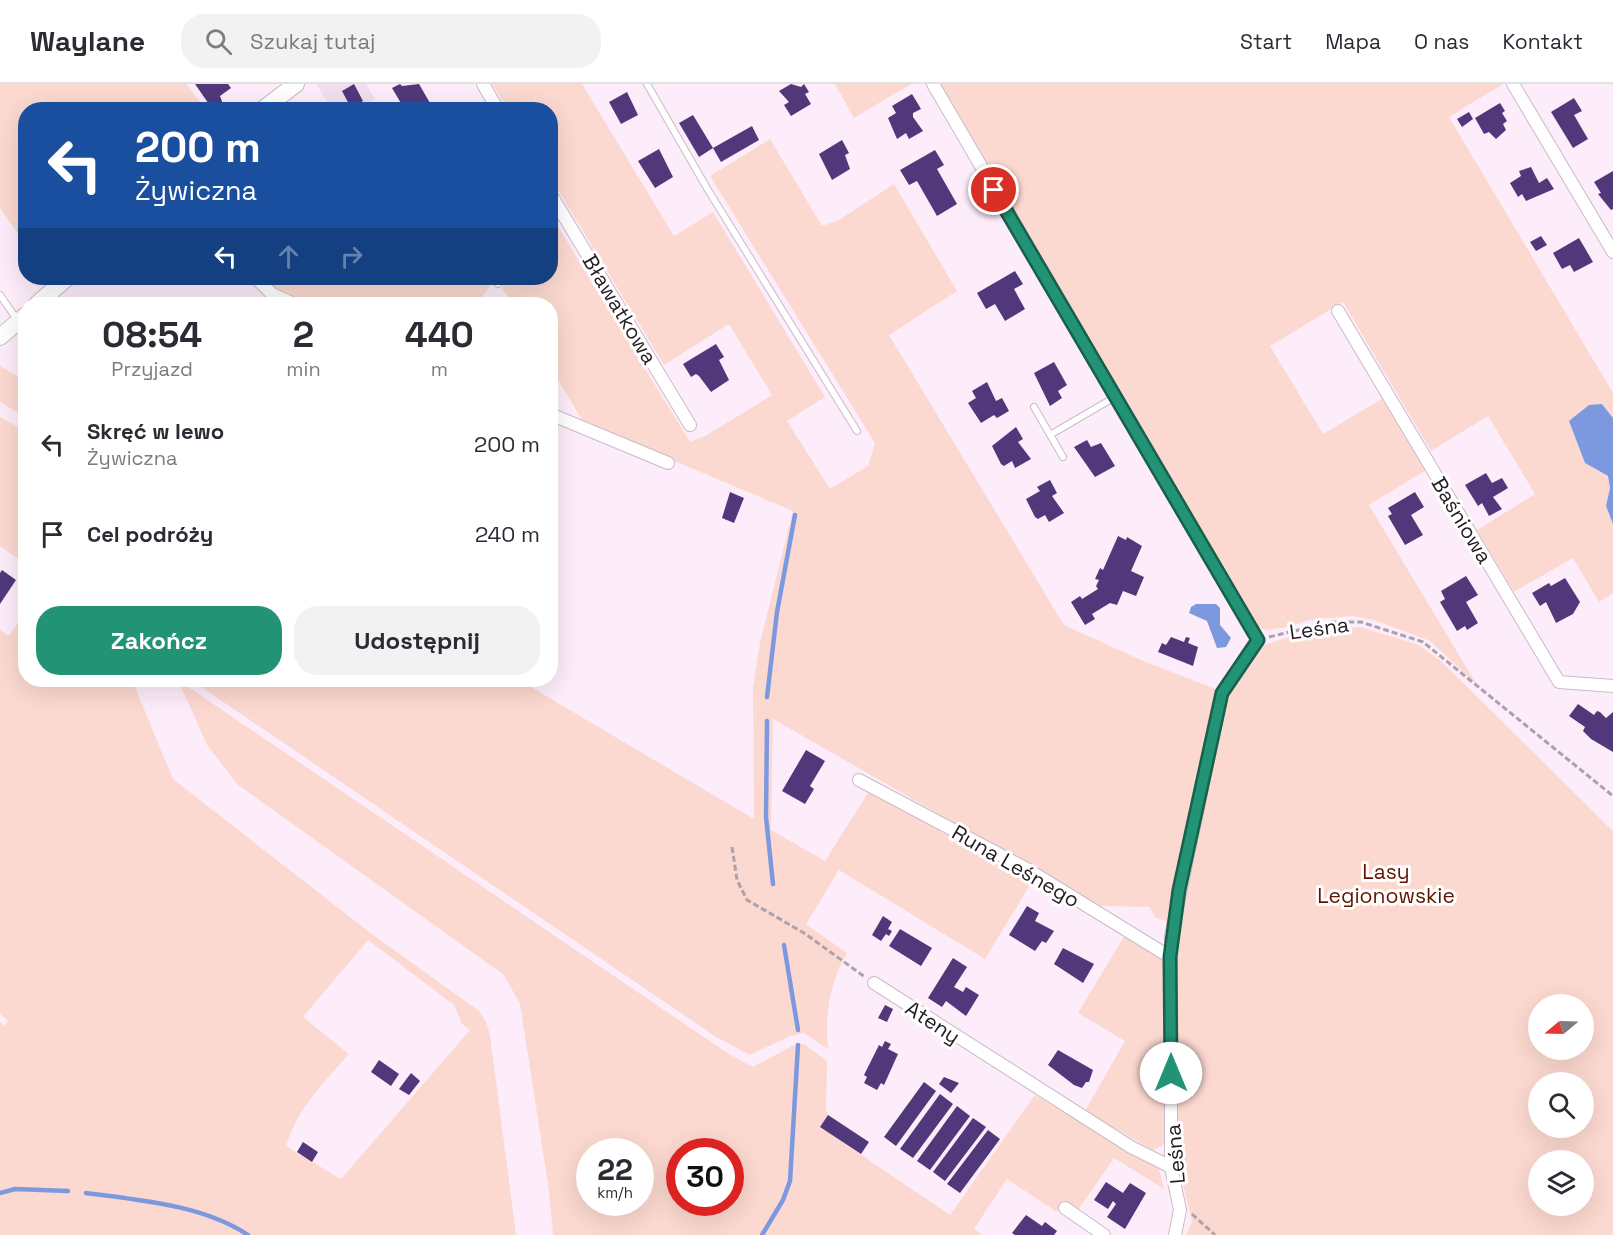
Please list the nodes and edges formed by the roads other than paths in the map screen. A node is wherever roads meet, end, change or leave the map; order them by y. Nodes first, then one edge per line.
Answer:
1 (296, 84) edge
2 (483, 84) edge
3 (647, 84) edge
4 (933, 84) edge
5 (1513, 84) edge
6 (272, 102) edge
7 (493, 102) edge
8 (558, 209) edge
9 (1613, 252) edge
10 (59, 285) edge
11 (263, 285) edge
12 (0, 295) edge
13 (45, 297) edge
14 (279, 297) edge
15 (1338, 311) dead end
16 (18, 314) edge
17 (18, 322) edge
18 (0, 338) edge
19 (1115, 396) junction
20 (1034, 407) dead end
21 (558, 417) edge
22 (690, 425) dead end
23 (857, 431) dead end
24 (1050, 435) junction
25 (1063, 457) dead end
26 (668, 463) dead end
27 (1613, 686) edge
28 (859, 780) dead end
29 (1170, 957) junction
30 (874, 983) road end
31 (1171, 1167) junction
32 (1065, 1208) dead end
33 (1104, 1235) edge
34 (1175, 1235) edge

1 - 6 street
2 - 7 street
3 - 23 lane
4 - 19 street
5 - 9 street
8 - 22 street, Bławatkowa
10 - 13 street
11 - 14 street
12 - 16 lane
15 - 27 street, Baśniowa
17 - 18 street
19 - 24 lane
19 - 29 street, Leśna
20 - 24 lane
21 - 26 street
24 - 25 lane
28 - 29 street, Runa Leśnego
29 - 31 street, Leśna
30 - 31 street, Ateny
31 - 34 street, Leśna
32 - 33 street

